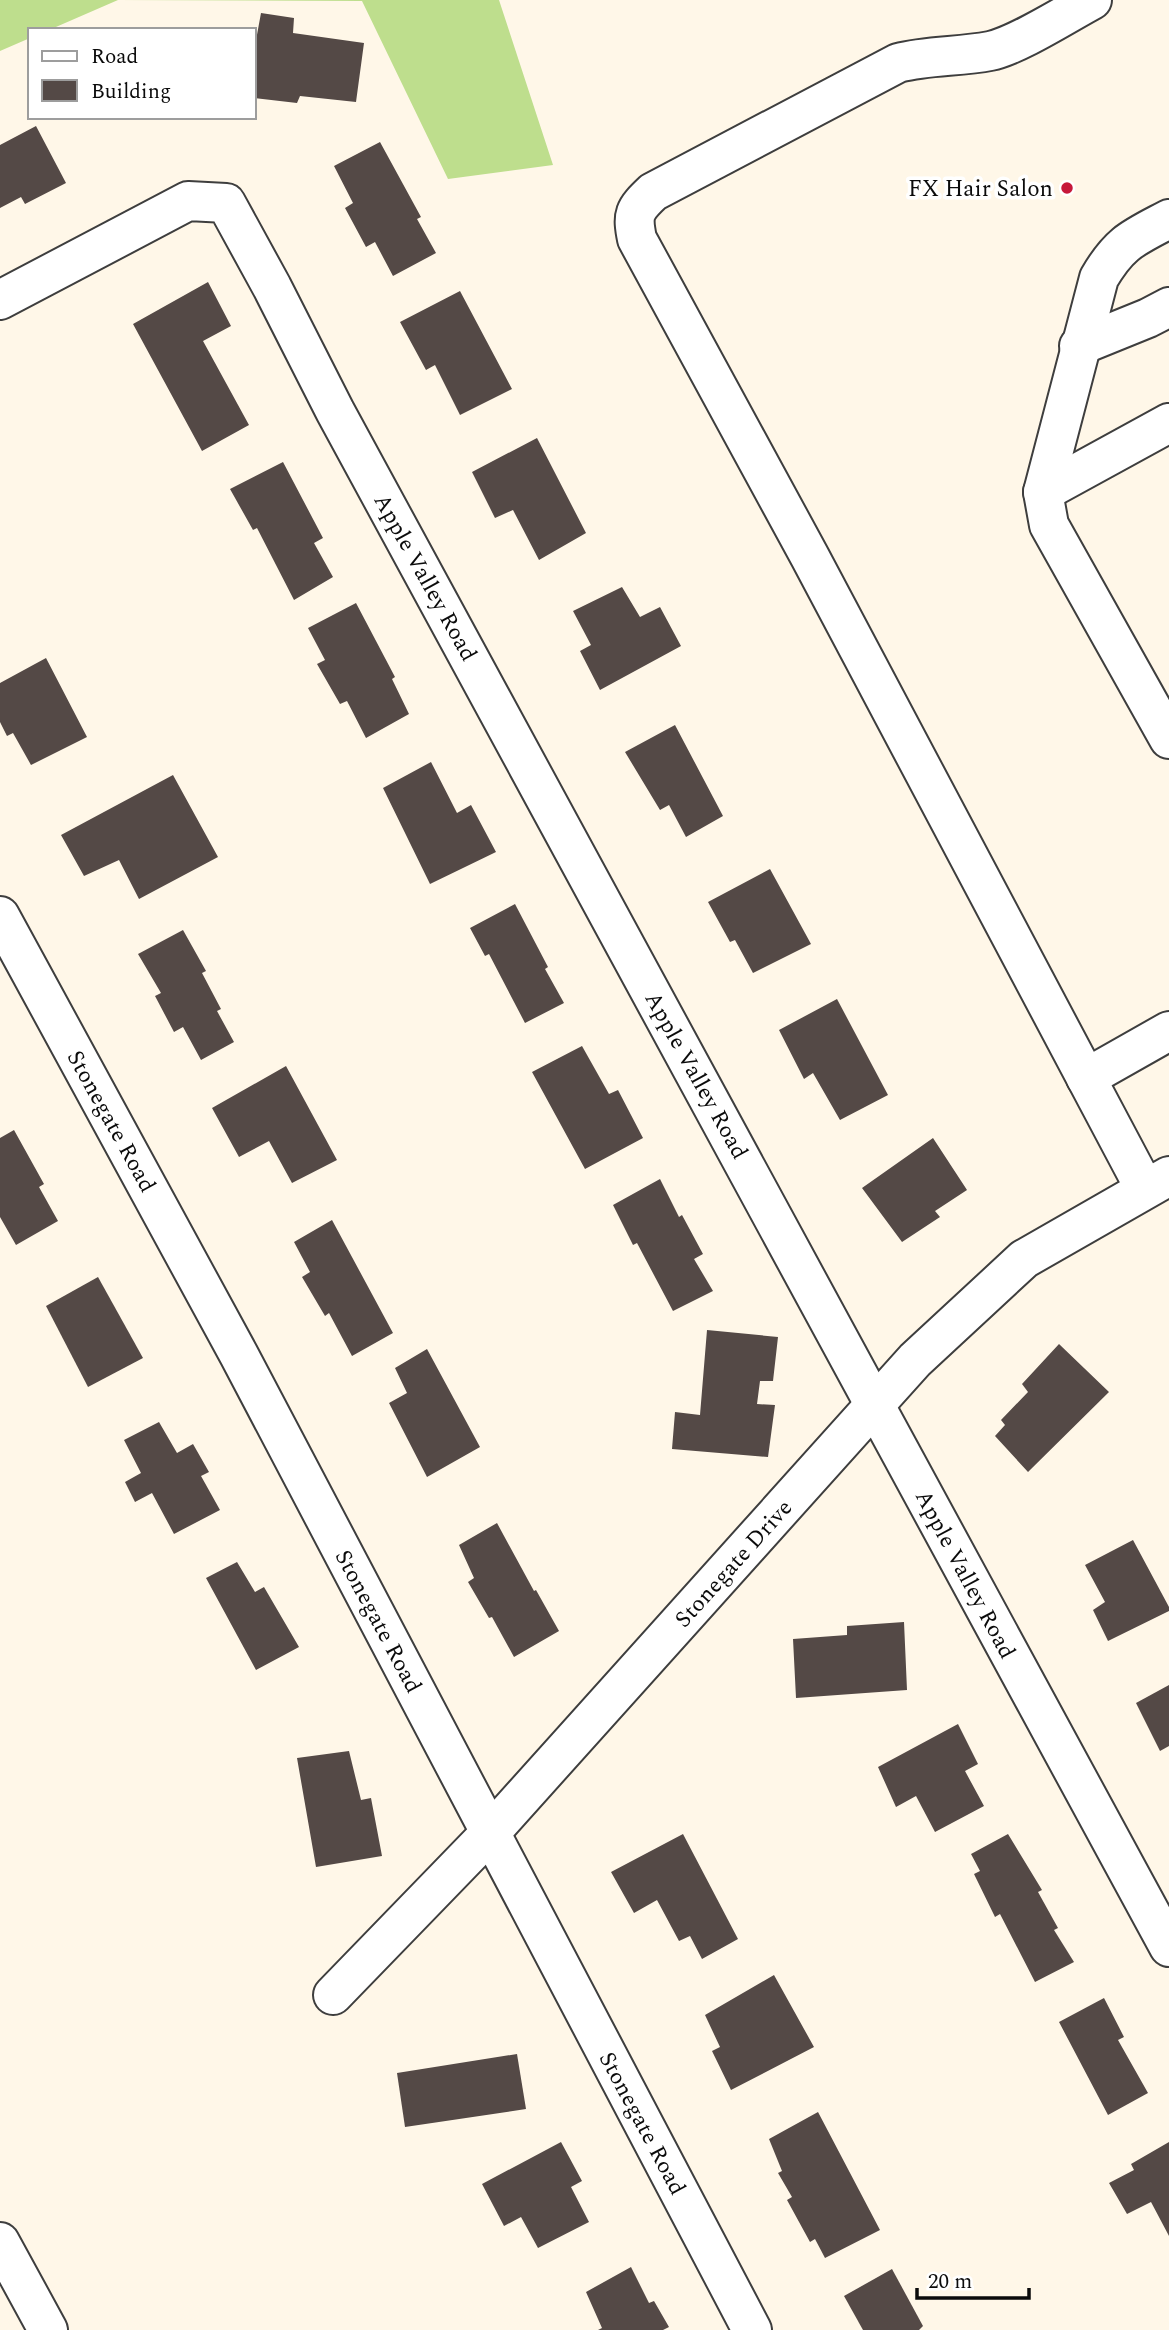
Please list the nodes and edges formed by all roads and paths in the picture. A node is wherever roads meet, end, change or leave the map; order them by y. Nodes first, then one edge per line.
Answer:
1 (1092, 0) edge
2 (1169, 219) edge
3 (0, 300) edge
4 (1169, 307) edge
5 (1079, 346) junction
6 (1169, 423) edge
7 (1043, 492) junction
8 (1169, 740) edge
9 (0, 916) edge
10 (1169, 1031) edge
11 (1086, 1078) junction
12 (1157, 1183) edge
13 (875, 1405) junction
14 (490, 1833) junction
15 (1169, 1947) edge
16 (333, 1995) dead end
17 (0, 2242) edge
18 (48, 2330) edge
19 (752, 2330) edge

1 - 11 street
2 - 5 street
3 - 13 street, Apple Valley Road
4 - 5 street
5 - 7 street
6 - 7 street
7 - 8 street
9 - 14 street, Stonegate Road
10 - 11 street
11 - 12 street
12 - 13 street, Stonegate Drive
13 - 14 street, Stonegate Drive
13 - 15 street, Apple Valley Road
14 - 16 street, Stonegate Drive
14 - 19 street, Stonegate Road
17 - 18 street

